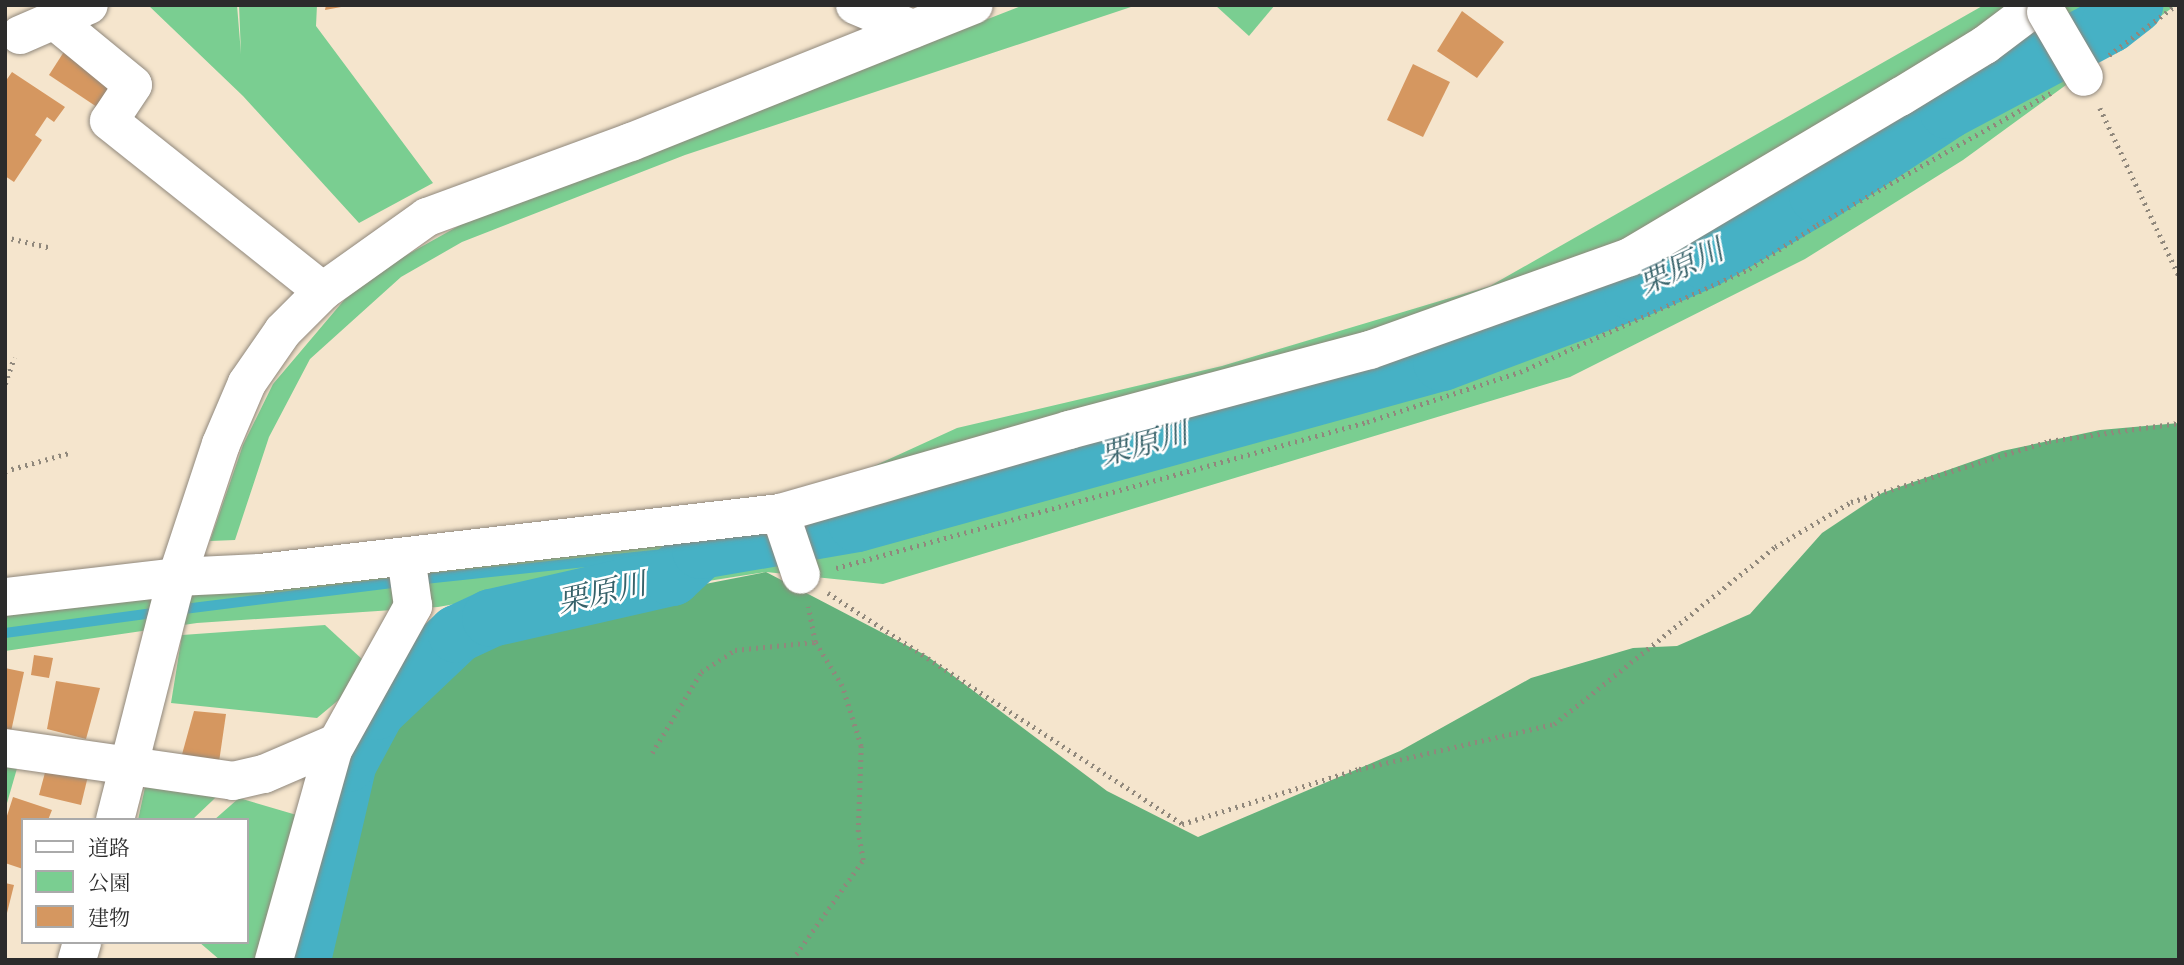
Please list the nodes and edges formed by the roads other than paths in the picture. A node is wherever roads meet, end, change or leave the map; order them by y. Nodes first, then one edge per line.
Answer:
1 (89, 5) edge
2 (855, 5) edge
3 (974, 5) edge
4 (2042, 7) edge
5 (32, 27) edge
6 (912, 29) junction
7 (2084, 77) road end
8 (323, 291) junction
9 (782, 518) junction
10 (406, 556) junction
11 (799, 569) road end
12 (176, 581) junction
13 (5, 597) edge
14 (336, 743) junction
15 (5, 748) edge
16 (129, 766) junction
17 (115, 818) edge
18 (275, 960) edge

1 - 5 street
2 - 6 street
3 - 6 street
4 - 7 street, bridge
4 - 9 street
5 - 8 street
6 - 8 street
8 - 12 street
9 - 10 street
9 - 11 street
10 - 12 street
10 - 14 street
12 - 13 street
12 - 16 street
14 - 16 street
14 - 18 street
15 - 16 street
16 - 17 street

